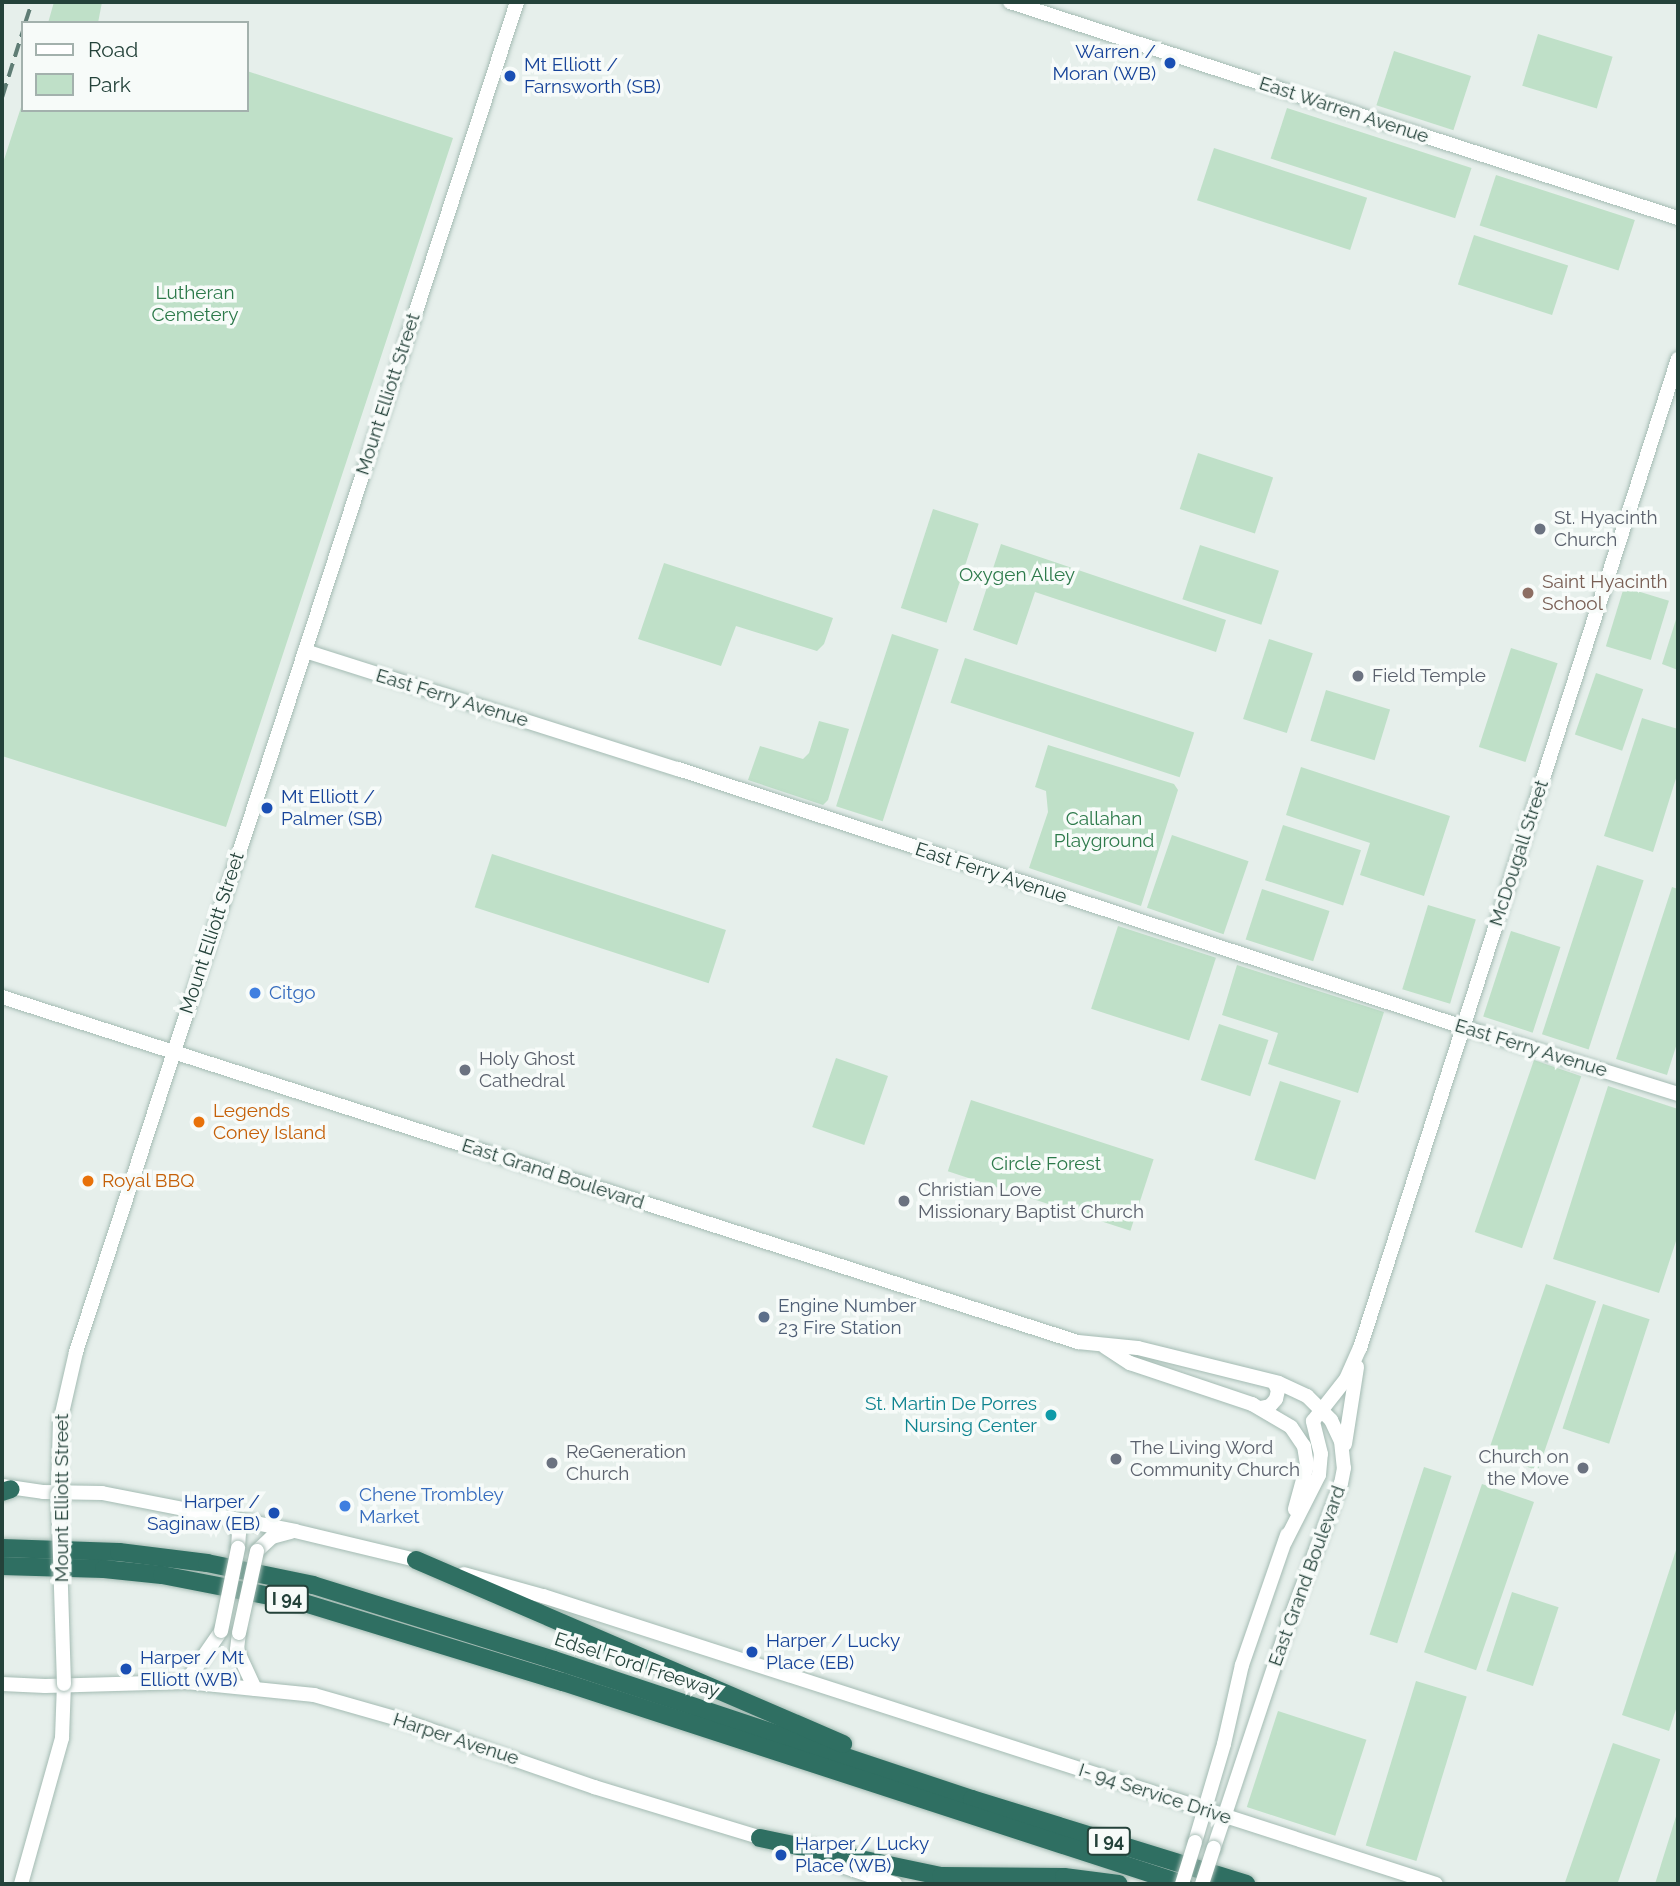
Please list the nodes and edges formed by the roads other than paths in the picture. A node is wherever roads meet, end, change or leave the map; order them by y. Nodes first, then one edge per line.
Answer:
1 (517, 2) edge
2 (1010, 2) edge
3 (1678, 218) edge
4 (1678, 359) edge
5 (305, 651) junction
6 (2, 997) edge
7 (1463, 1027) junction
8 (173, 1052) junction
9 (1678, 1094) edge
10 (1105, 1347) junction
11 (1360, 1348) junction
12 (1274, 1382) junction
13 (1260, 1408) junction
14 (1321, 1409) junction
15 (1344, 1455) junction
16 (5, 1489) edge
17 (58, 1493) junction
18 (229, 1518) junction
19 (297, 1532) junction
20 (1285, 1542) junction
21 (2, 1548) edge
22 (416, 1560) junction
23 (2, 1566) edge
24 (186, 1682) junction
25 (2, 1684) edge
26 (64, 1684) junction
27 (256, 1689) junction
28 (972, 1799) junction
29 (1205, 1811) junction
30 (1224, 1817) junction
31 (760, 1838) junction
32 (21, 1884) edge
33 (895, 1884) edge
34 (1119, 1884) edge
35 (1182, 1884) edge
36 (1202, 1884) edge
37 (1246, 1884) edge
38 (1436, 1884) edge

1 - 5 main road, Mount Elliott Street
2 - 3 main road, East Warren Avenue
4 - 7 main road, McDougall Street
5 - 7 main road, East Ferry Avenue
5 - 8 main road, Mount Elliott Street
6 - 8 main road, East Grand Boulevard
7 - 9 main road, East Ferry Avenue
7 - 11 main road, McDougall Street
8 - 10 main road, East Grand Boulevard
8 - 17 main road, Mount Elliott Street
10 - 12 main road, East Grand Boulevard
10 - 13 main road, East Grand Boulevard
11 - 14 main road, McDougall Street
11 - 15 main road, McDougall Street
12 - 13 main road
12 - 14 main road, East Grand Boulevard
13 - 20 main road, East Grand Boulevard
14 - 15 main road, East Grand Boulevard
14 - 20 main road
15 - 30 main road, East Grand Boulevard
16 - 17 main road
17 - 18 main road
17 - 26 main road, Mount Elliott Street, bridge
18 - 19 main road
18 - 24 main road, bridge
19 - 22 main road
19 - 27 main road, bridge
20 - 29 main road, East Grand Boulevard
21 - 28 highway, Edsel Ford Freeway / I 94
22 - 28 highway
22 - 29 main road, I- 94 Service Drive
23 - 35 highway, Edsel Ford Freeway / I 94
24 - 26 main road, Harper Avenue
24 - 27 main road, Harper Avenue
25 - 26 main road, Harper Avenue
26 - 32 main road, Mount Elliott Street
27 - 31 main road, Harper Avenue
28 - 37 highway, Edsel Ford Freeway / I 94
29 - 30 main road, I- 94 Service Drive
29 - 35 main road, East Grand Boulevard, bridge
30 - 36 main road, East Grand Boulevard, bridge
30 - 38 main road, I- 94 Service Drive
31 - 33 main road, Harper Avenue
31 - 34 highway

